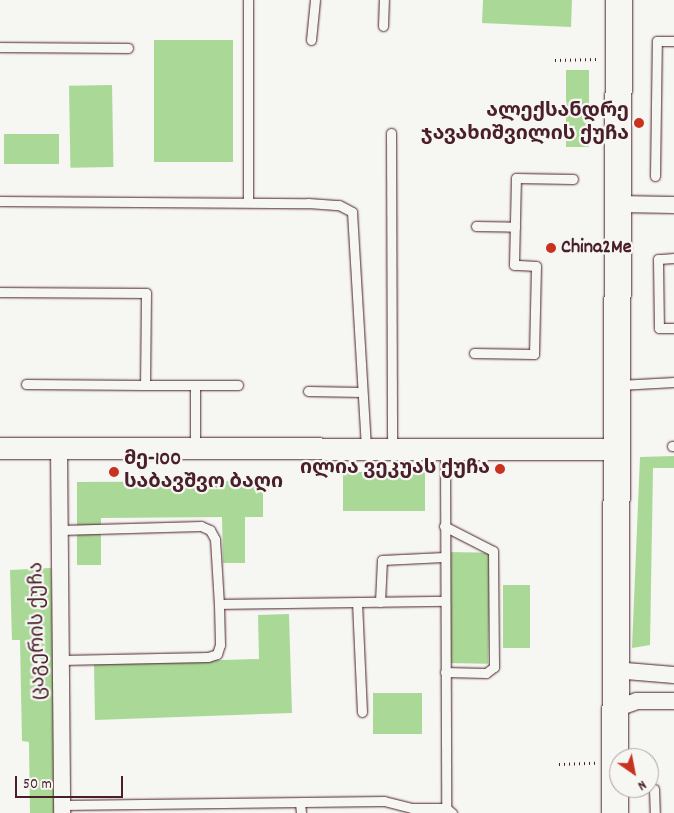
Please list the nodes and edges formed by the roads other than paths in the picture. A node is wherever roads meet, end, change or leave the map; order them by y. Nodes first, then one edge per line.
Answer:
1 (248, 0) edge
2 (315, 0) edge
3 (384, 0) edge
4 (619, 0) edge
5 (383, 26) dead end
6 (312, 40) dead end
7 (674, 41) edge
8 (0, 48) edge
9 (128, 48) dead end
10 (391, 133) dead end
11 (655, 176) dead end
12 (573, 179) dead end
13 (0, 201) edge
14 (248, 202) junction
15 (618, 204) junction
16 (674, 205) edge
17 (476, 226) dead end
18 (515, 227) junction
19 (674, 258) edge
20 (0, 292) edge
21 (674, 328) edge
22 (474, 353) dead end
23 (674, 382) edge
24 (26, 384) dead end
25 (145, 385) junction
26 (195, 385) junction
27 (616, 385) junction
28 (238, 386) dead end
29 (308, 391) dead end
30 (362, 392) junction
31 (0, 448) edge
32 (59, 448) junction
33 (195, 448) junction
34 (392, 448) junction
35 (366, 449) junction
36 (445, 449) junction
37 (615, 449) junction
38 (444, 526) junction
39 (60, 530) junction
40 (444, 557) junction
41 (445, 601) junction
42 (357, 602) junction
43 (380, 602) junction
44 (219, 604) junction
45 (61, 660) junction
46 (614, 670) junction
47 (445, 672) junction
48 (674, 675) edge
49 (674, 701) edge
50 (615, 709) junction
51 (362, 712) dead end
52 (654, 798) edge
53 (236, 803) junction
54 (300, 803) junction
55 (170, 808) edge
56 (62, 809) edge
57 (449, 810) edge
58 (412, 811) edge
59 (236, 813) edge
60 (301, 813) edge
61 (615, 813) edge
62 (654, 813) edge

1 - 14 lane
2 - 6 lane
3 - 5 lane
4 - 15 main road
7 - 11 lane
8 - 9 lane
10 - 34 lane
12 - 18 lane
13 - 14 lane
14 - 30 lane
15 - 16 street
15 - 27 main road
17 - 18 lane
18 - 22 lane
19 - 21 lane
20 - 25 lane
23 - 27 lane
24 - 25 lane
25 - 26 lane
26 - 28 lane
26 - 33 lane
27 - 37 main road
29 - 30 lane
30 - 35 lane
31 - 32 street
32 - 33 street
32 - 39 street, ცაგერის ქუჩა
33 - 35 street
34 - 35 street
34 - 36 street
36 - 37 street
36 - 38 lane
37 - 46 main road
38 - 40 lane
38 - 47 lane
39 - 44 lane
39 - 45 street, ცაგერის ქუჩა
40 - 41 lane
40 - 43 lane
41 - 43 lane
41 - 47 lane
42 - 43 lane
42 - 44 lane
42 - 51 lane
44 - 45 lane
45 - 56 street, ცაგერის ქუჩა
46 - 48 street
46 - 50 main road
47 - 57 lane
49 - 50 street
50 - 61 main road
52 - 62 lane
53 - 54 lane
53 - 55 lane
53 - 59 lane
54 - 58 lane
54 - 60 lane
55 - 56 lane
57 - 58 lane

